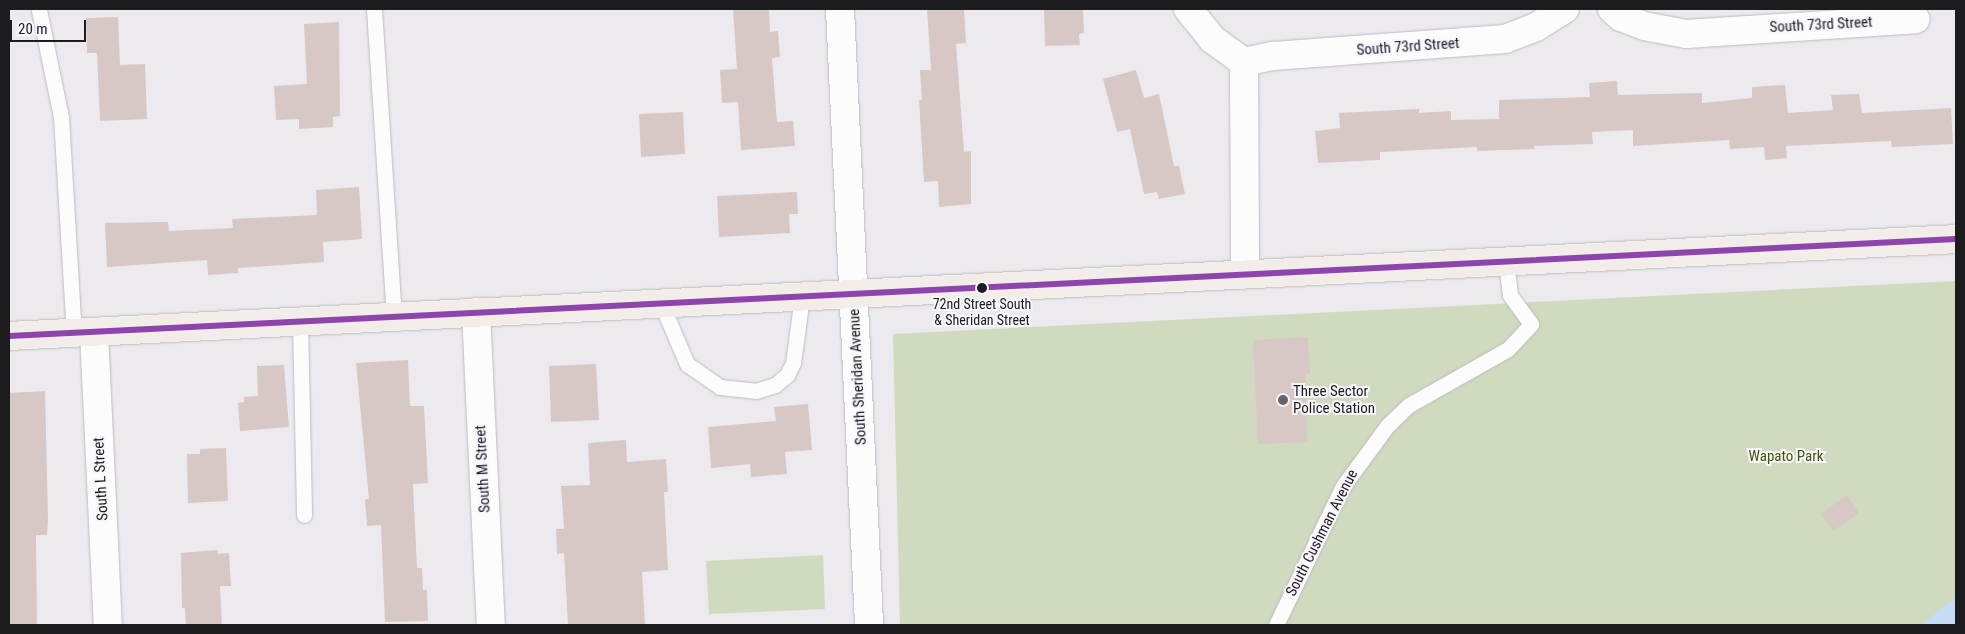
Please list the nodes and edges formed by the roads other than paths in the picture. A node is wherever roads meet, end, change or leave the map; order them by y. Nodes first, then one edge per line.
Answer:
1 (374, 9) edge
2 (840, 9) edge
3 (1188, 9) edge
4 (1565, 9) edge
5 (1612, 9) edge
6 (39, 10) edge
7 (1916, 19) dead end
8 (1244, 62) junction
9 (1956, 239) edge
10 (1506, 263) junction
11 (1245, 274) junction
12 (854, 294) junction
13 (802, 296) junction
14 (661, 303) junction
15 (476, 312) junction
16 (394, 316) junction
17 (300, 321) junction
18 (84, 333) junction
19 (9, 336) edge
20 (304, 515) dead end
21 (108, 625) edge
22 (490, 625) edge
23 (869, 625) edge
24 (1276, 625) edge

1 - 16 lane
2 - 12 street, South Sheridan Avenue
3 - 8 street
4 - 8 street, South 73rd Street
5 - 7 street, South 73rd Street
6 - 18 lane
8 - 11 street
9 - 10 main road
10 - 11 main road
10 - 24 lane, South Cushman Avenue
11 - 12 main road
12 - 13 main road
12 - 23 street, South Sheridan Avenue
13 - 14 main road
13 - 14 lane
14 - 15 main road
15 - 16 main road
15 - 22 street, South M Street
16 - 17 main road
17 - 18 main road
17 - 20 lane
18 - 19 main road
18 - 21 street, South L Street

